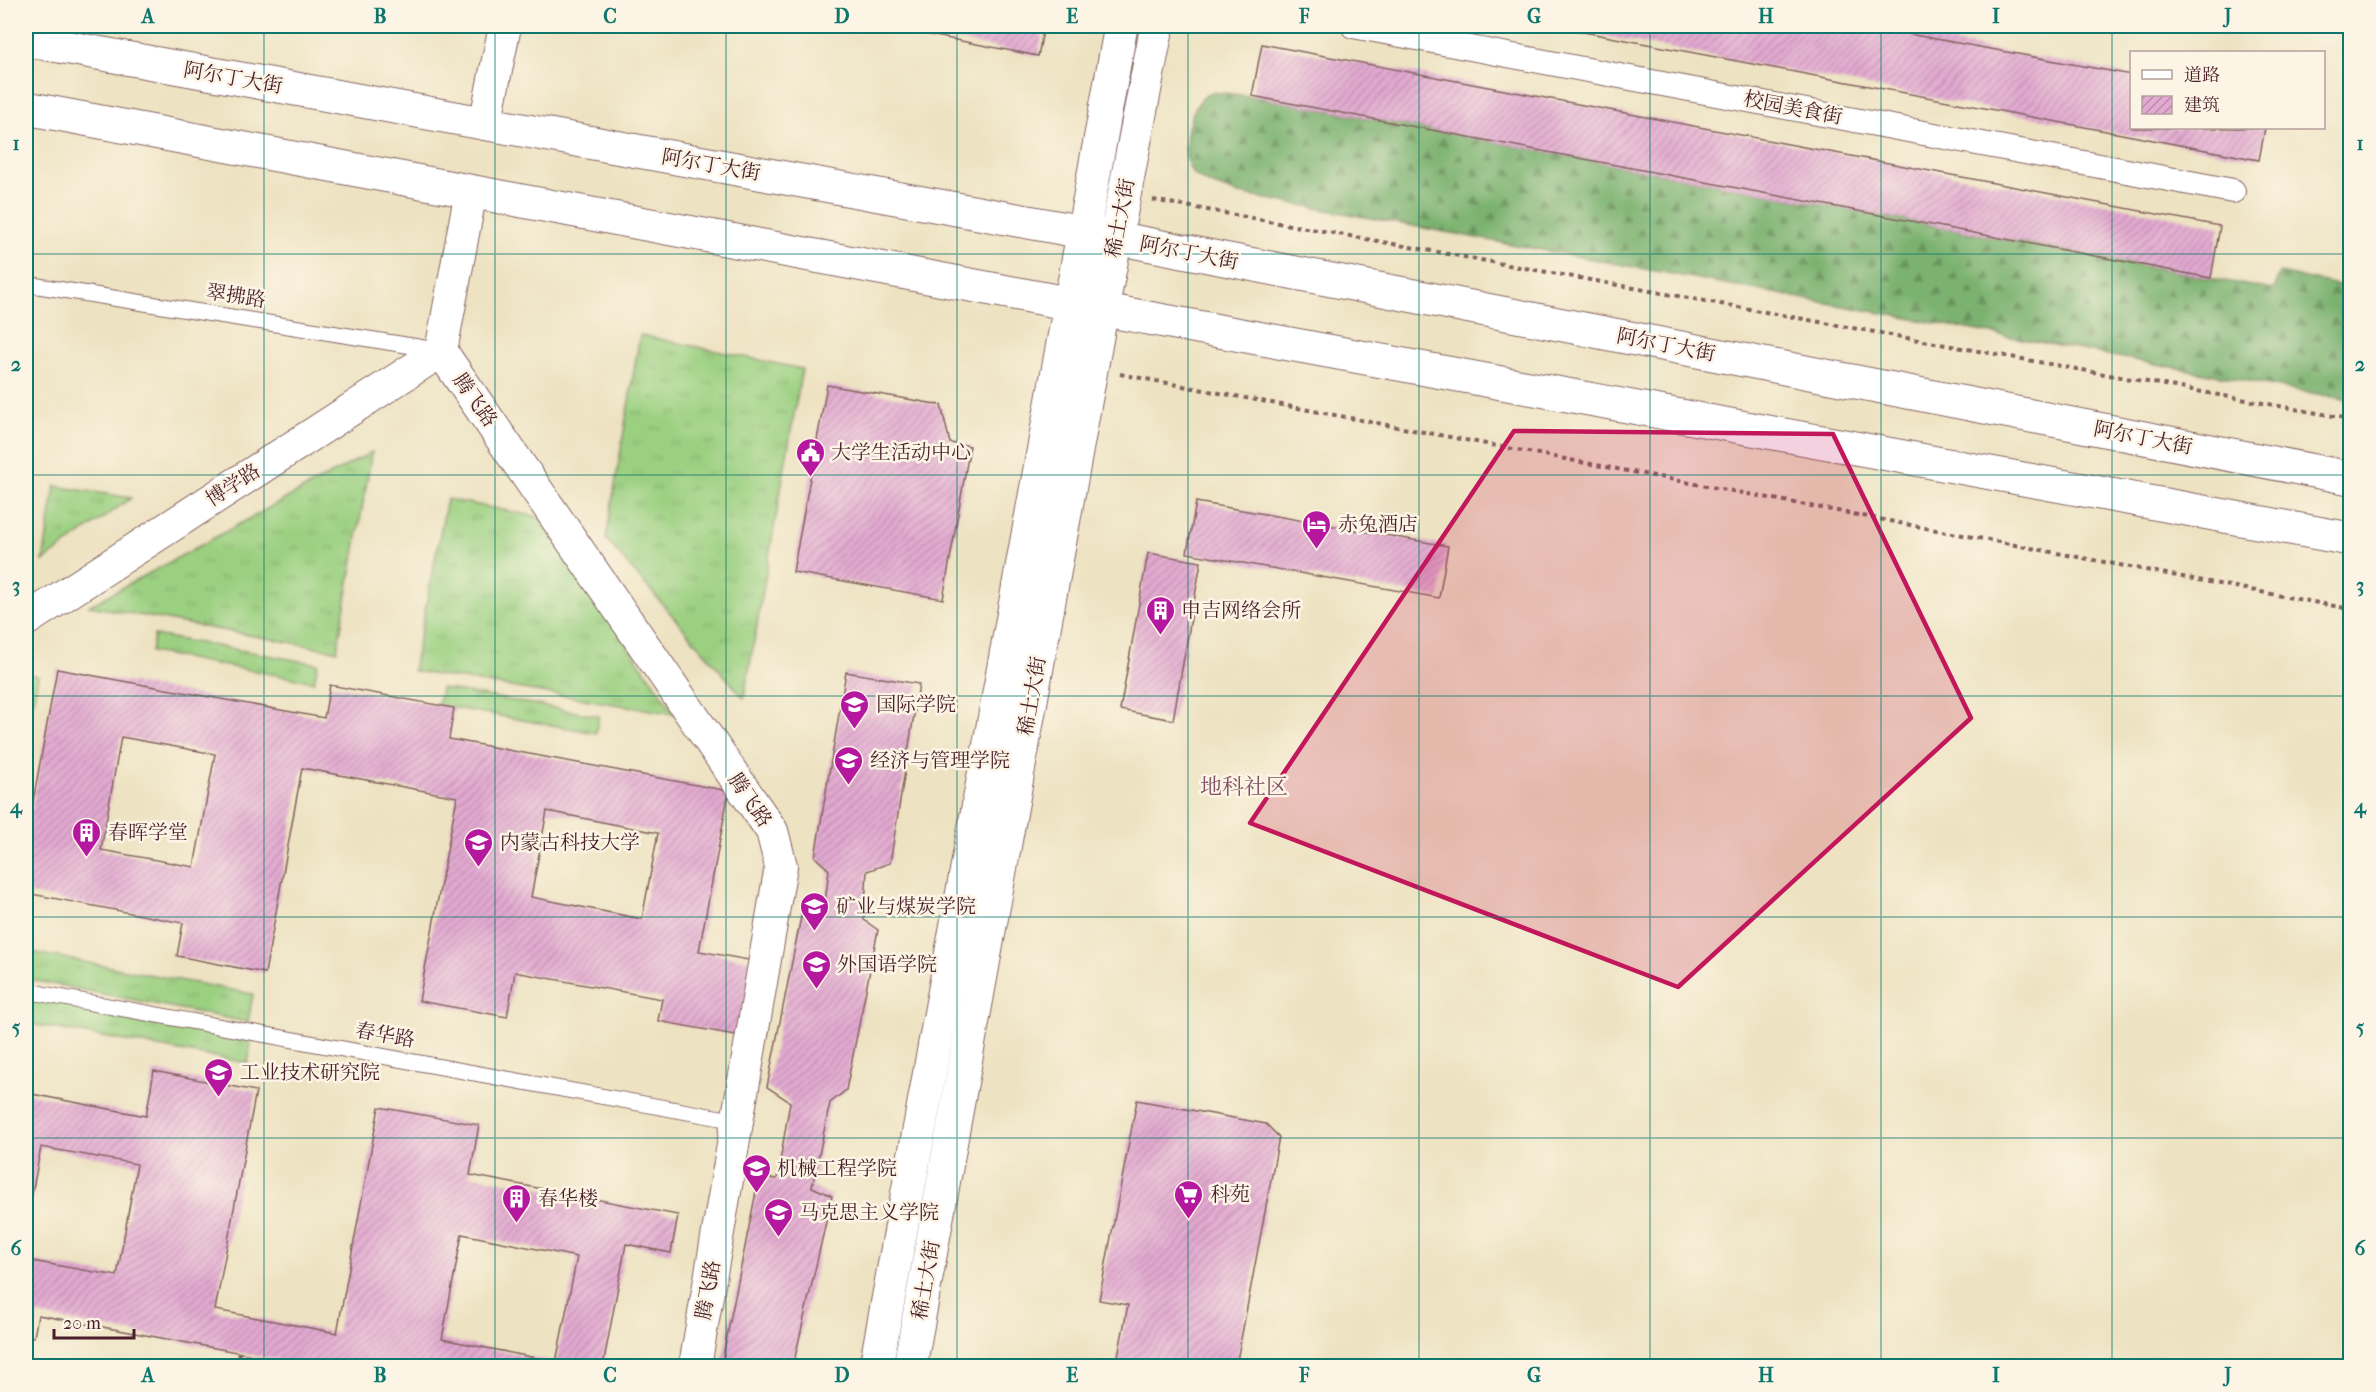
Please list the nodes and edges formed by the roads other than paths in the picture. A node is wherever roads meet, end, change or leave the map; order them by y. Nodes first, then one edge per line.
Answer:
1 (505, 26) edge
2 (1121, 26) edge
3 (1157, 26) edge
4 (1353, 26) edge
5 (26, 40) edge
6 (26, 108) edge
7 (485, 124) junction
8 (471, 191) junction
9 (2233, 191) dead end
10 (1083, 232) junction
11 (1116, 238) junction
12 (26, 284) edge
13 (1087, 307) junction
14 (441, 351) junction
15 (2350, 478) edge
16 (2350, 539) edge
17 (26, 620) edge
18 (26, 990) edge
19 (737, 1121) junction
20 (695, 1366) edge
21 (876, 1366) edge
22 (910, 1366) edge

1 - 7 street
2 - 10 main road, 稀土大街
3 - 11 main road, 稀土大街
4 - 9 street, 校园美食街
5 - 7 main road, 阿尔丁大街
6 - 8 main road
7 - 10 main road, 阿尔丁大街
8 - 13 main road
8 - 14 street
10 - 11 main road, 阿尔丁大街
10 - 13 main road, 稀土大街
11 - 13 main road, 稀土大街
11 - 15 main road, 阿尔丁大街
12 - 14 lane, 翠拂路
13 - 16 main road
13 - 21 main road, 稀土大街
13 - 22 main road, 稀土大街
14 - 17 street, 博学路
14 - 19 street, 腾飞路
18 - 19 lane, 春华路
19 - 20 street, 腾飞路

